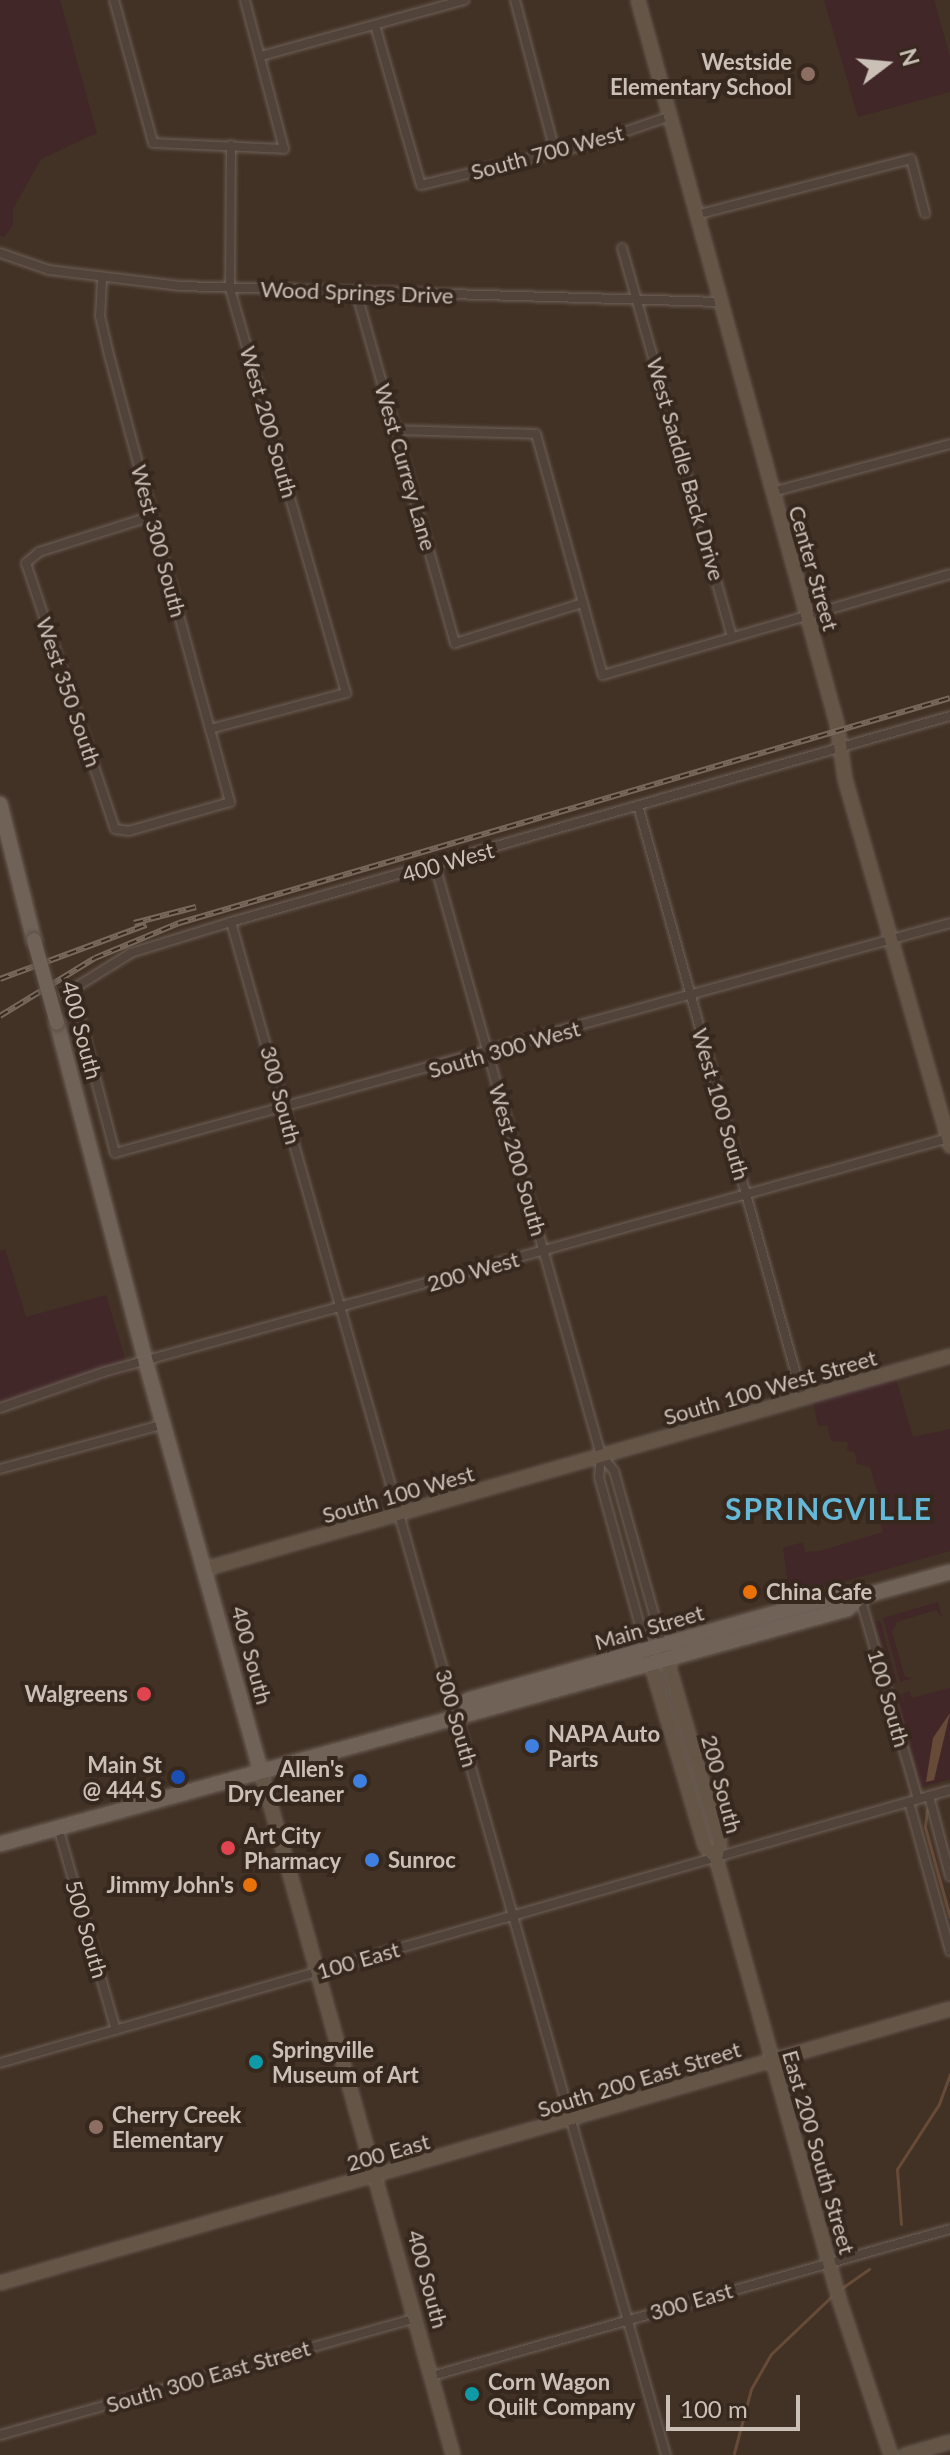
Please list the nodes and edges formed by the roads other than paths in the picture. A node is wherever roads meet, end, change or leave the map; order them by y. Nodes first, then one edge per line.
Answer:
1 (114, 0) edge
2 (245, 0) edge
3 (464, 0) edge
4 (515, 0) edge
5 (638, 0) edge
6 (441, 3) edge
7 (375, 25) junction
8 (261, 56) junction
9 (671, 116) junction
10 (231, 145) junction
11 (554, 148) junction
12 (925, 213) dead end
13 (696, 215) junction
14 (622, 248) dead end
15 (0, 253) edge
16 (102, 280) junction
17 (230, 288) junction
18 (356, 291) junction
19 (639, 302) junction
20 (719, 302) junction
21 (395, 430) junction
22 (950, 444) edge
23 (772, 492) junction
24 (152, 516) junction
25 (950, 574) edge
26 (583, 603) junction
27 (807, 614) junction
28 (732, 636) junction
29 (950, 716) edge
30 (210, 729) junction
31 (839, 748) junction
32 (230, 802) joint
33 (0, 804) edge
34 (639, 809) junction
35 (0, 842) edge
36 (435, 865) junction
37 (13, 866) junction
38 (231, 922) junction
39 (950, 923) edge
40 (891, 939) junction
41 (65, 994) joint
42 (691, 996) junction
43 (488, 1054) junction
44 (284, 1109) junction
45 (949, 1141) edge
46 (115, 1153) joint
47 (747, 1196) junction
48 (545, 1252) junction
49 (340, 1309) junction
50 (950, 1356) edge
51 (146, 1363) junction
52 (803, 1399) junction
53 (0, 1408) edge
54 (164, 1424) junction
55 (601, 1455) junction
56 (0, 1469) edge
57 (400, 1514) junction
58 (205, 1569) junction
59 (950, 1572) edge
60 (860, 1597) junction
61 (665, 1653) junction
62 (649, 1658) junction
63 (456, 1714) junction
64 (261, 1771) junction
65 (950, 1790) edge
66 (929, 1796) junction
67 (913, 1801) junction
68 (58, 1827) junction
69 (0, 1844) edge
70 (716, 1858) junction
71 (950, 1876) edge
72 (513, 1917) junction
73 (950, 1951) edge
74 (319, 1971) junction
75 (950, 2009) edge
76 (116, 2030) junction
77 (771, 2060) junction
78 (0, 2063) edge
79 (572, 2121) junction
80 (477, 2148) joint
81 (378, 2176) junction
82 (950, 2229) edge
83 (830, 2262) junction
84 (0, 2283) edge
85 (416, 2318) junction
86 (628, 2319) junction
87 (432, 2376) junction
88 (0, 2435) edge
89 (950, 2442) edge
90 (453, 2455) edge
91 (666, 2455) edge
92 (891, 2455) edge
93 (905, 2455) edge

1 - 10 street
2 - 8 street
3 - 6 street
4 - 11 street
5 - 9 street, Center Street
6 - 7 street
7 - 8 street
7 - 11 street, South 700 West
8 - 10 street
9 - 11 street, South 700 West
9 - 13 street, Center Street
10 - 17 street, West 200 South
12 - 13 street
13 - 20 street, Center Street
14 - 19 street, West Saddle Back Drive
15 - 16 street, Wood Springs Drive
16 - 17 street, Wood Springs Drive
16 - 24 street, West 300 South
17 - 18 street, Wood Springs Drive
17 - 30 street, West 200 South
18 - 19 street, Wood Springs Drive
18 - 21 street, West Currey Lane
19 - 20 street, Wood Springs Drive
19 - 28 street, West Saddle Back Drive
20 - 23 street, Center Street
21 - 26 street
21 - 26 street, West Currey Lane
22 - 23 street
23 - 27 street, Center Street
24 - 30 street, West 300 South
24 - 32 street, West 350 South
25 - 27 street
26 - 28 street
27 - 28 street
27 - 31 street, Center Street
29 - 31 street, 400 West
30 - 32 street, West 300 South
31 - 34 street, 400 West
31 - 40 street, Center Street
33 - 37 main road, 400 South
34 - 36 street, 400 West
34 - 42 street, West 100 South
35 - 37 main road, 400 South
36 - 38 street, 400 West
36 - 43 street, West 200 South
37 - 51 main road, 400 South, bridge
38 - 41 street, 400 West
38 - 44 street, 300 South
39 - 40 street, South 300 West
40 - 42 street, South 300 West
40 - 45 street, Center Street
41 - 46 street, 400 South
42 - 43 street, South 300 West
42 - 47 street, West 100 South
43 - 44 street, South 300 West
43 - 48 street, West 200 South
44 - 46 street, South 300 West
44 - 49 street, 300 South
45 - 47 street, 200 West
47 - 48 street, 200 West
47 - 52 street, West 100 South
48 - 49 street, 200 West
48 - 55 street, West 200 South
49 - 51 street, 200 West
49 - 57 street, 300 South
50 - 52 street, South 100 West Street
51 - 53 street, 200 West
51 - 54 main road, 400 South
52 - 55 street, South 100 West Street
54 - 56 street
54 - 58 main road, 400 South
55 - 57 street, South 100 West
55 - 61 street, 200 South
55 - 62 street, 200 South
57 - 58 street, South 100 West
57 - 63 street, 300 South
58 - 64 main road, 400 South
59 - 60 main road, Main Street
60 - 61 main road, Main Street
60 - 67 street, 100 South
61 - 62 main road, Main Street
61 - 70 street, 200 South
62 - 63 main road, Main Street
62 - 70 street, 200 South
63 - 64 main road, Main Street
63 - 72 street, 300 South
64 - 68 main road, Main Street
64 - 74 street, 400 South
65 - 66 street, 100 East
66 - 67 street, 100 East
66 - 71 street
67 - 70 street, 100 East
67 - 73 street, 100 South
68 - 69 main road, Main Street
68 - 76 street, 500 South
70 - 72 street, 100 East
70 - 77 street, East 200 South Street
72 - 74 street, 100 East
72 - 79 street, 300 South
74 - 76 street, 100 East
74 - 81 street, 400 South
75 - 77 street, South 200 East Street
76 - 78 street, 100 East
77 - 79 street, South 200 East Street
77 - 83 street, East 200 South Street
79 - 80 street, South 200 East Street
79 - 86 street, 300 South
80 - 81 street, 200 East
81 - 84 street, 200 East
81 - 85 street, 400 South
82 - 83 street, 300 East
83 - 86 street, 300 East
83 - 92 street, East 200 South Street
85 - 87 street, 400 South
85 - 88 street, South 300 East Street
86 - 87 street, 300 East
86 - 91 street, 300 South
87 - 90 street, 400 South
89 - 93 street

